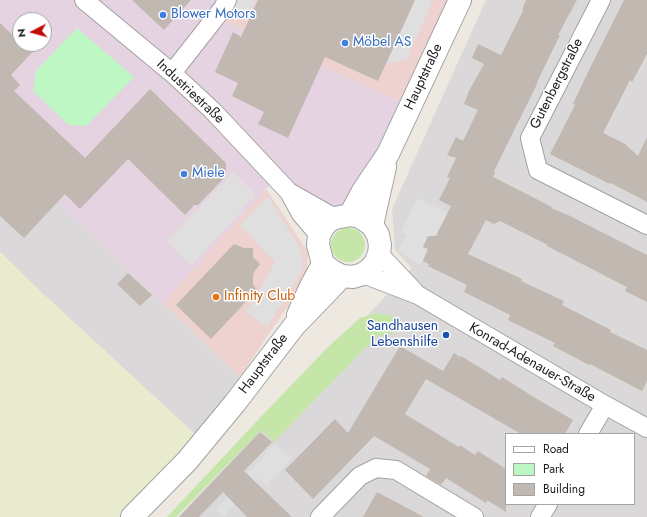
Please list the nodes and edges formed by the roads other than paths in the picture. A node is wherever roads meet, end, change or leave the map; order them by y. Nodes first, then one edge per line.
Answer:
1 (84, 0) edge
2 (227, 0) edge
3 (460, 0) edge
4 (601, 0) edge
5 (172, 73) junction
6 (388, 154) junction
7 (288, 192) junction
8 (343, 216) junction
9 (647, 225) edge
10 (372, 226) junction
11 (319, 235) junction
12 (379, 254) junction
13 (323, 264) junction
14 (363, 274) junction
15 (342, 276) junction
16 (418, 295) junction
17 (294, 326) junction
18 (605, 406) junction
19 (647, 428) edge
20 (589, 433) edge
21 (547, 505) edge
22 (132, 517) edge
23 (320, 517) edge
24 (474, 517) edge
25 (540, 517) edge

1 - 5 street, Industriestraße
2 - 5 street
3 - 6 street, Hauptstraße
4 - 9 street, Gutenbergstraße
5 - 7 street, Industriestraße
6 - 8 street, Hauptstraße
6 - 10 street, Hauptstraße
7 - 8 street, Industriestraße
7 - 11 street, Industriestraße
8 - 10 street
8 - 11 street, Hauptstraße
10 - 12 street
11 - 13 street
12 - 14 street
12 - 16 street, Konrad-Adenauer-Straße
13 - 15 street
13 - 17 street, Hauptstraße
14 - 15 street
14 - 16 street, Konrad-Adenauer-Straße
15 - 17 street, Hauptstraße
16 - 18 street, Konrad-Adenauer-Straße
17 - 22 street, Hauptstraße
18 - 19 street, Konrad-Adenauer-Straße
18 - 20 street
21 - 25 street
23 - 24 street

